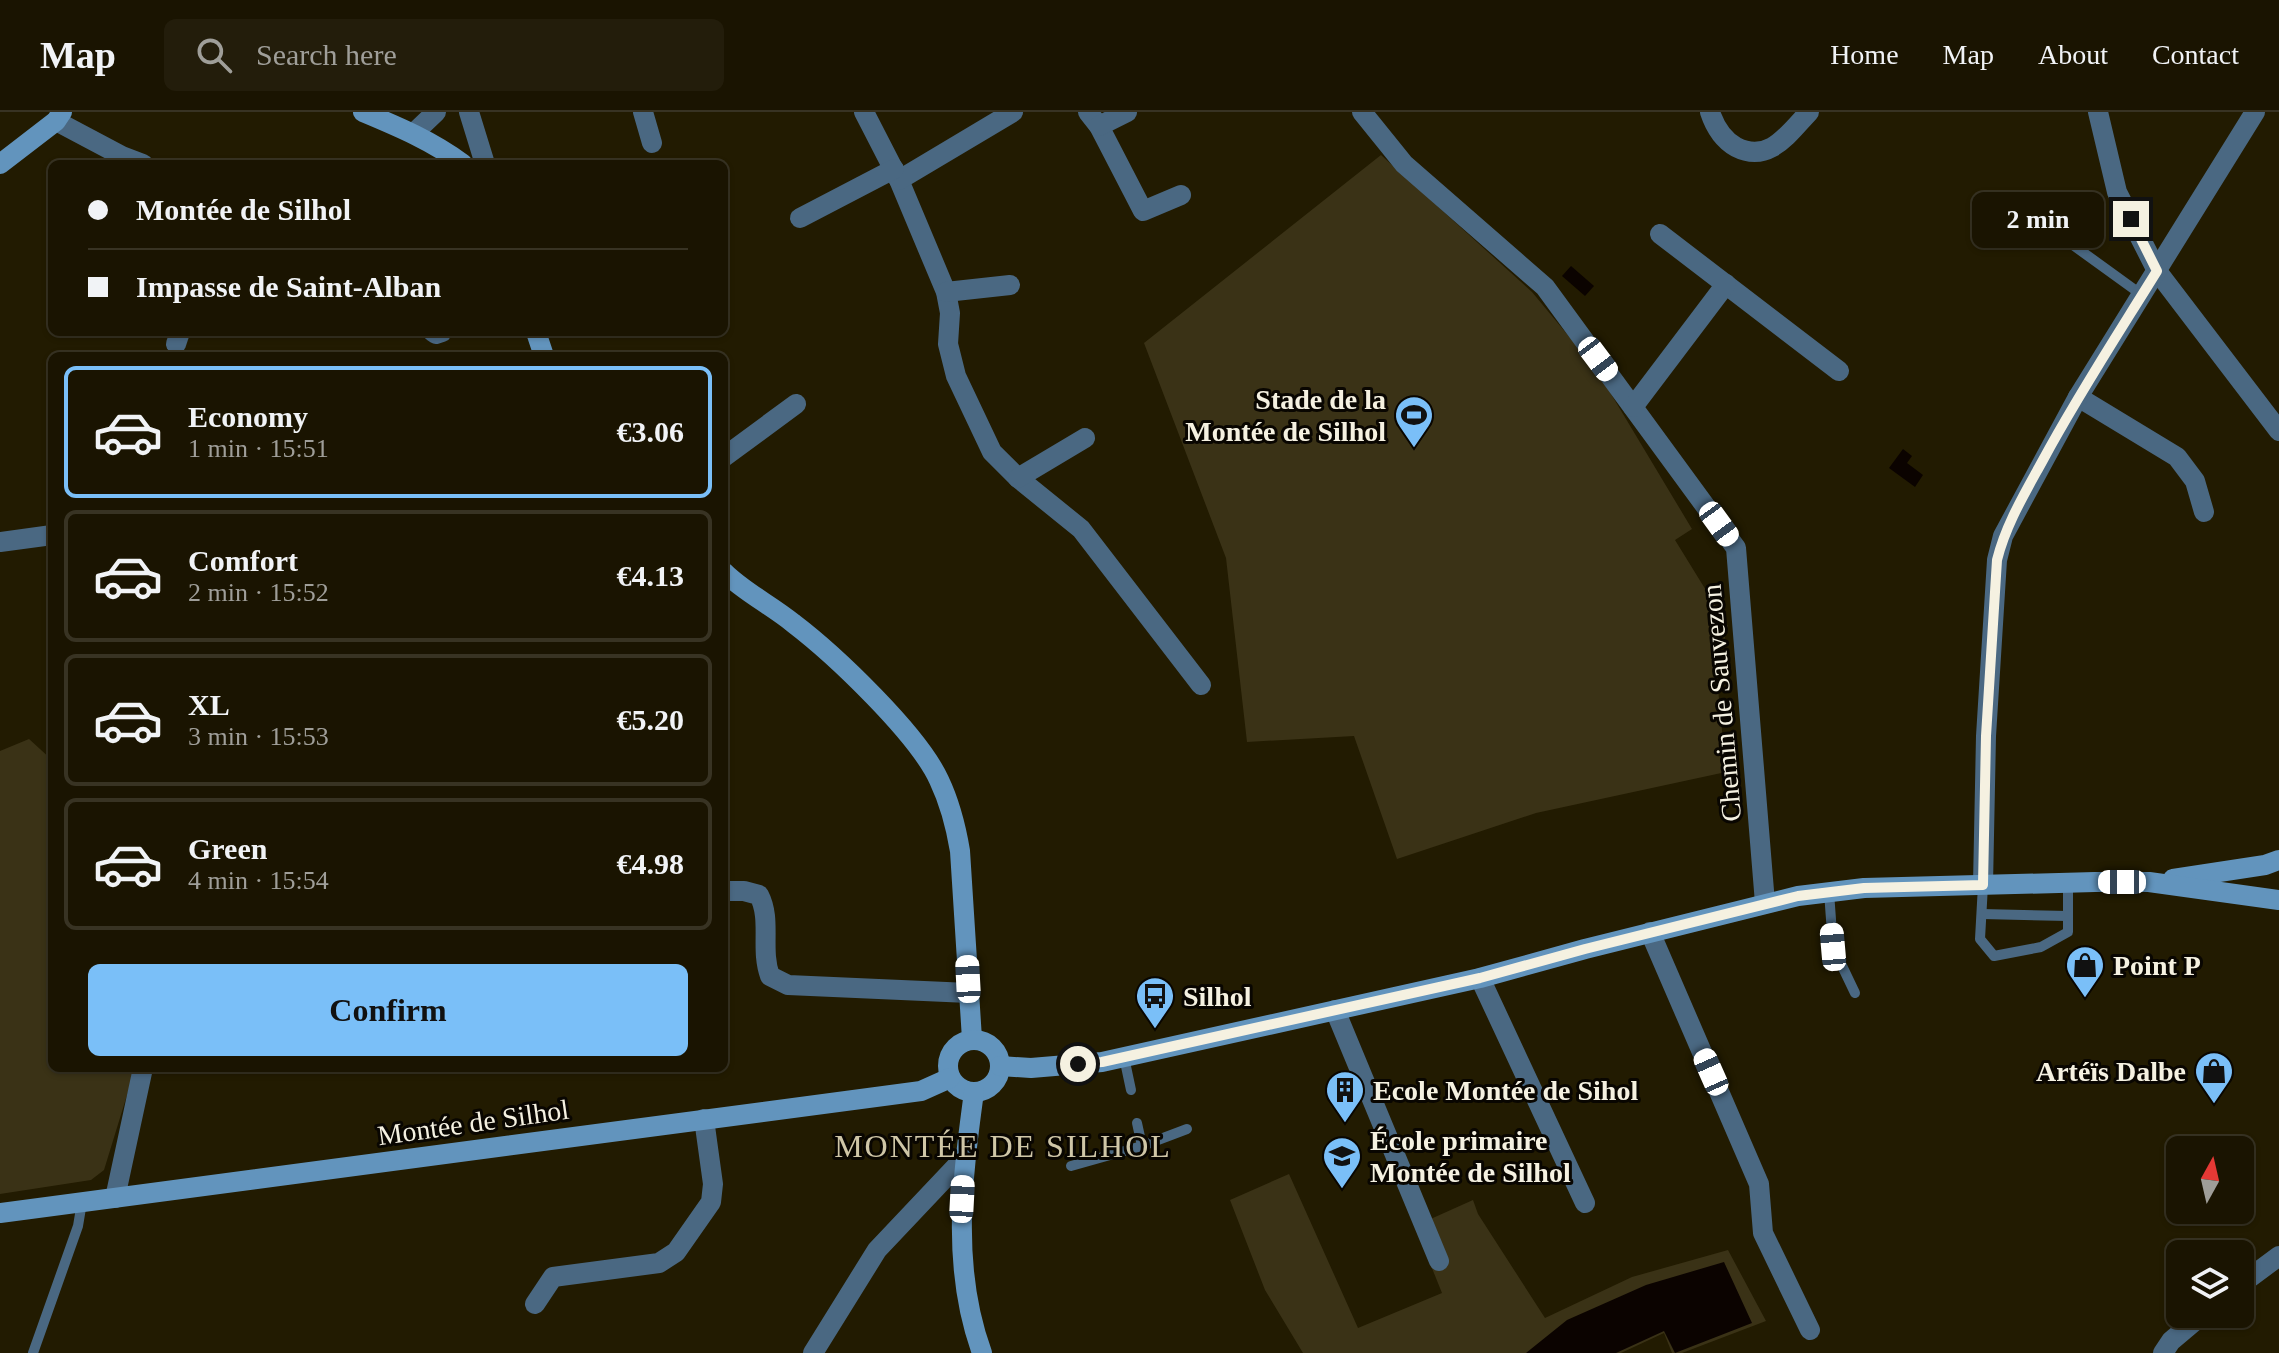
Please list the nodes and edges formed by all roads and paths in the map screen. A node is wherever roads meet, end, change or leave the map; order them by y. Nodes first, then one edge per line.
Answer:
1 (363, 112) edge
2 (436, 112) edge
3 (469, 112) edge
4 (643, 112) edge
5 (864, 112) edge
6 (1013, 112) edge
7 (1127, 112) edge
8 (1362, 112) edge
9 (1710, 112) edge
10 (1809, 112) edge
11 (2098, 112) edge
12 (2255, 112) edge
13 (59, 116) edge
14 (1094, 119) edge
15 (414, 133) junction
16 (652, 143) dead end
17 (132, 160) edge
18 (458, 160) edge
19 (484, 160) edge
20 (0, 164) edge
21 (897, 174) junction
22 (1181, 195) dead end
23 (2030, 214) dead end
24 (800, 218) dead end
25 (1660, 234) dead end
26 (2157, 271) junction
27 (1726, 284) junction
28 (1010, 285) dead end
29 (946, 292) junction
30 (2142, 295) junction
31 (1839, 371) dead end
32 (2078, 397) junction
33 (796, 404) dead end
34 (1633, 407) junction
35 (2279, 431) edge
36 (1085, 438) dead end
37 (728, 454) edge
38 (1018, 478) junction
39 (2204, 512) dead end
40 (48, 536) edge
41 (0, 542) edge
42 (728, 575) edge
43 (1201, 685) dead end
44 (2279, 860) edge
45 (2068, 882) junction
46 (2149, 882) junction
47 (1983, 885) junction
48 (728, 891) edge
49 (1829, 892) junction
50 (2279, 900) edge
51 (1765, 903) junction
52 (1982, 914) junction
53 (2068, 916) junction
54 (1650, 932) junction
55 (1480, 978) junction
56 (969, 993) junction
57 (1855, 993) dead end
58 (1335, 1010) junction
59 (972, 1039) junction
60 (1124, 1057) junction
61 (1000, 1066) junction
62 (142, 1072) edge
63 (950, 1078) junction
64 (1131, 1090) dead end
65 (974, 1092) junction
66 (704, 1119) junction
67 (1137, 1123) dead end
68 (1187, 1129) dead end
69 (1142, 1146) junction
70 (964, 1158) junction
71 (1071, 1166) dead end
72 (115, 1198) junction
73 (82, 1202) junction
74 (1585, 1203) dead end
75 (0, 1213) edge
76 (2279, 1256) edge
77 (1439, 1261) dead end
78 (2254, 1275) edge
79 (535, 1304) dead end
80 (2186, 1328) edge
81 (1810, 1330) dead end
82 (33, 1353) edge
83 (813, 1353) edge
84 (982, 1353) edge
85 (2163, 1353) edge

1 - 15 main road
2 - 15 street
3 - 19 street
4 - 16 street
5 - 21 street
6 - 21 street
7 - 14 street
8 - 34 street, Chemin de Sauvezon
9 - 10 street
11 - 26 street
12 - 26 street
13 - 17 street
13 - 20 main road
14 - 22 street
15 - 18 main road
21 - 24 street
21 - 29 street
23 - 30 lane
25 - 27 street
26 - 30 street
26 - 35 street
27 - 31 street
27 - 34 street
28 - 29 street
29 - 38 street
30 - 32 street
32 - 39 street
32 - 47 street
33 - 37 street
34 - 51 street, Chemin de Sauvezon
36 - 38 street
38 - 43 street
40 - 41 street
42 - 56 main road
44 - 46 main road
45 - 46 main road
45 - 47 main road
45 - 53 lane
46 - 50 main road
47 - 49 main road
47 - 52 lane
48 - 56 street
49 - 51 main road
49 - 57 lane
51 - 54 main road
52 - 53 lane
52 - 53 lane
54 - 55 main road
54 - 81 street
55 - 58 main road
55 - 74 street
56 - 59 main road
58 - 60 main road
58 - 77 street
59 - 61 main road
59 - 63 main road
60 - 61 main road
60 - 64 lane
61 - 65 main road
62 - 72 street
63 - 65 main road
63 - 66 main road, Montée de Silhol
65 - 70 main road
66 - 72 main road, Montée de Silhol
66 - 79 street
67 - 69 lane
68 - 69 lane
69 - 71 lane
70 - 83 street
70 - 84 main road
72 - 73 main road, Montée de Silhol
73 - 75 main road, Montée de Silhol
73 - 82 lane
76 - 78 street
80 - 85 street

